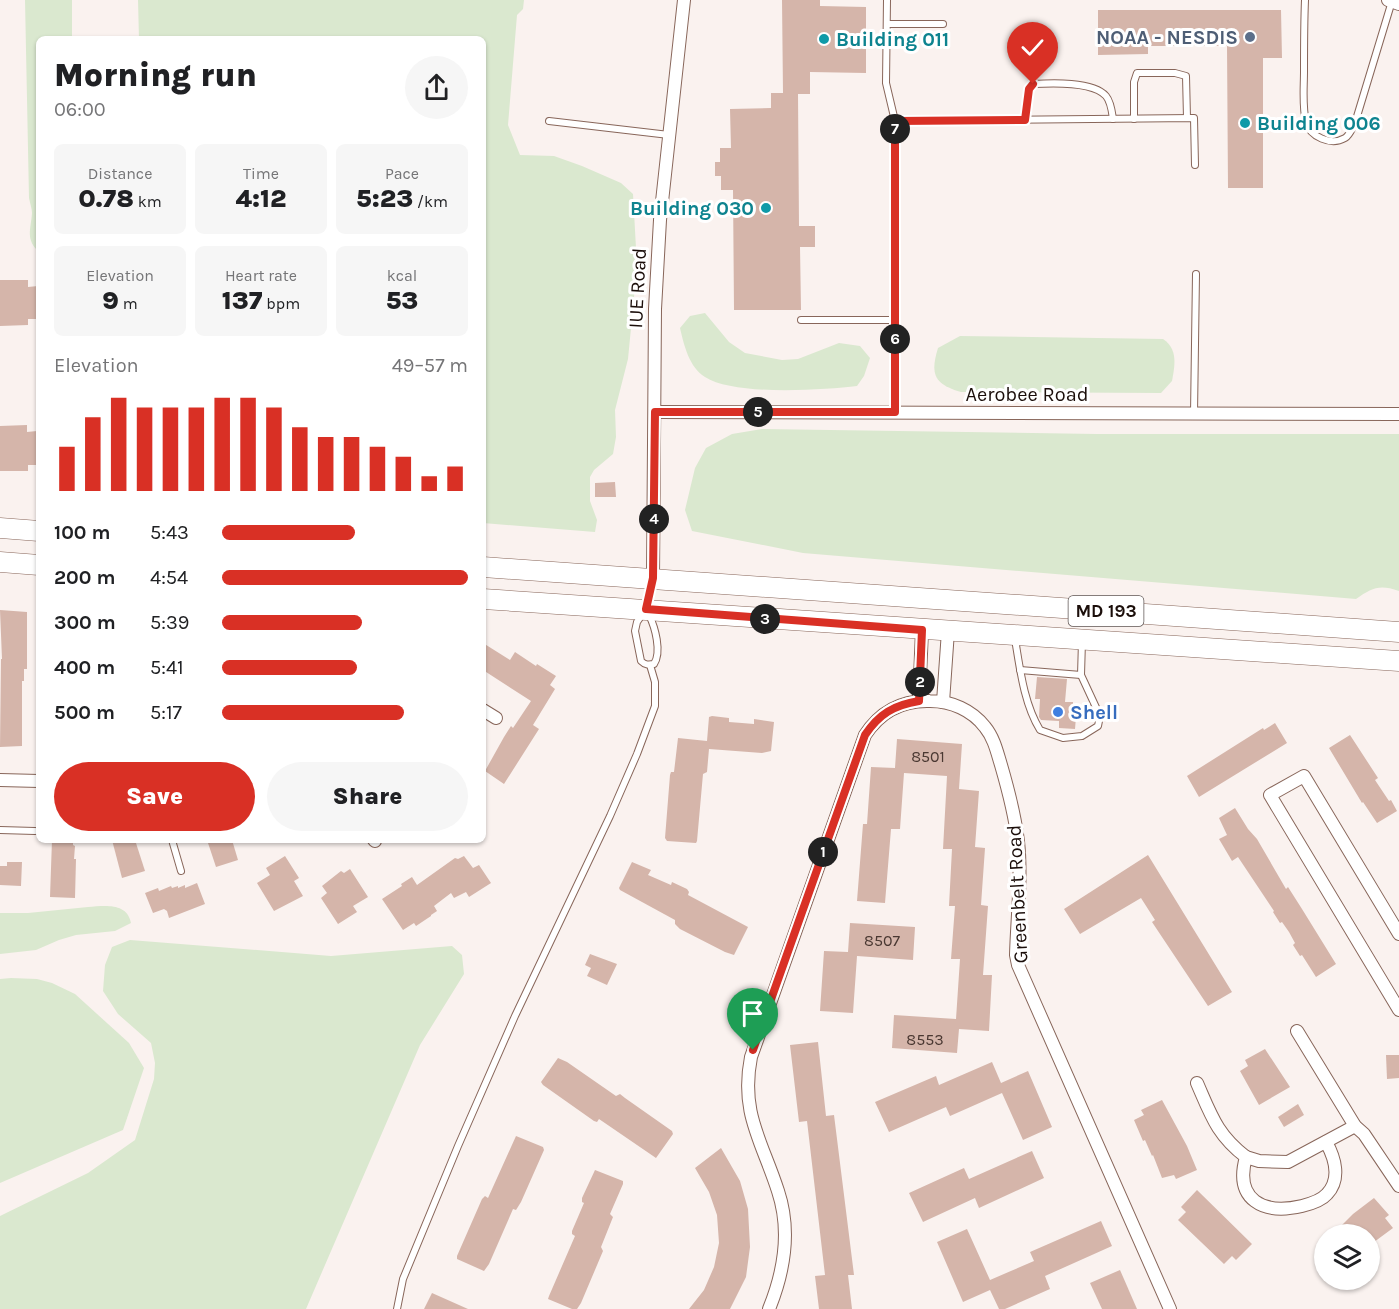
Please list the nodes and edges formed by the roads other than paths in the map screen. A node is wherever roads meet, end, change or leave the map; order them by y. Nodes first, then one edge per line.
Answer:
1 (684, 0) edge
2 (887, 0) edge
3 (1305, 0) edge
4 (1393, 1) edge
5 (886, 24) junction
6 (944, 24) dead end
7 (1187, 118) junction
8 (1113, 119) junction
9 (1134, 119) junction
10 (1025, 120) junction
11 (549, 121) dead end
12 (895, 121) junction
13 (669, 135) junction
14 (1195, 165) dead end
15 (1196, 274) dead end
16 (801, 320) dead end
17 (895, 320) junction
18 (655, 412) junction
19 (895, 412) junction
20 (1194, 414) junction
21 (1399, 414) edge
22 (0, 528) edge
23 (36, 531) edge
24 (0, 562) edge
25 (36, 565) edge
26 (486, 567) edge
27 (653, 578) junction
28 (486, 599) edge
29 (646, 609) junction
30 (922, 630) junction
31 (948, 632) junction
32 (1399, 632) edge
33 (1015, 635) junction
34 (1082, 640) junction
35 (1351, 658) junction
36 (1399, 662) edge
37 (650, 665) junction
38 (1020, 670) junction
39 (1081, 675) junction
40 (1399, 675) edge
41 (919, 701) junction
42 (943, 702) junction
43 (486, 712) edge
44 (496, 718) dead end
45 (0, 780) edge
46 (36, 781) edge
47 (0, 830) edge
48 (35, 831) dead end
49 (173, 843) edge
50 (181, 871) dead end
51 (1399, 934) edge
52 (1399, 1010) edge
53 (1297, 1031) dead end
54 (1197, 1083) dead end
55 (1355, 1126) junction
56 (1326, 1142) junction
57 (1246, 1157) junction
58 (1399, 1186) edge
59 (398, 1309) edge
60 (769, 1309) edge
61 (1170, 1309) edge

1 - 13 street, IUE Road
2 - 5 lane
3 - 4 lane
5 - 6 lane
5 - 12 lane
7 - 9 lane
7 - 9 lane
7 - 14 lane
8 - 9 lane
8 - 10 lane
8 - 10 lane
10 - 12 lane
11 - 13 lane
12 - 17 lane
13 - 18 street, IUE Road
15 - 20 lane
16 - 17 lane
17 - 19 lane
18 - 19 street, Aerobee Road
18 - 27 street, IUE Road
19 - 20 street, Aerobee Road
20 - 21 street, Aerobee Road
22 - 23 main road
24 - 25 main road
26 - 27 main road, MD 193
27 - 29 lane
27 - 32 main road, MD 193
28 - 29 main road, MD 193
29 - 30 main road, MD 193
29 - 37 lane
29 - 37 lane
30 - 31 main road, MD 193
30 - 41 street
31 - 33 main road, MD 193
31 - 42 street
33 - 34 main road, MD 193
33 - 38 lane
34 - 35 main road, MD 193
34 - 39 lane
35 - 36 main road, MD 193
35 - 40 main road
37 - 59 lane
38 - 39 lane
38 - 39 lane
41 - 42 street, Greenbelt Road
41 - 60 street, Greenbelt Road
42 - 61 street, Greenbelt Road
43 - 44 street
45 - 46 street
47 - 48 lane
49 - 50 lane
51 - 52 street
53 - 55 street
54 - 57 street
55 - 56 street
55 - 58 street
56 - 57 street
56 - 57 street

